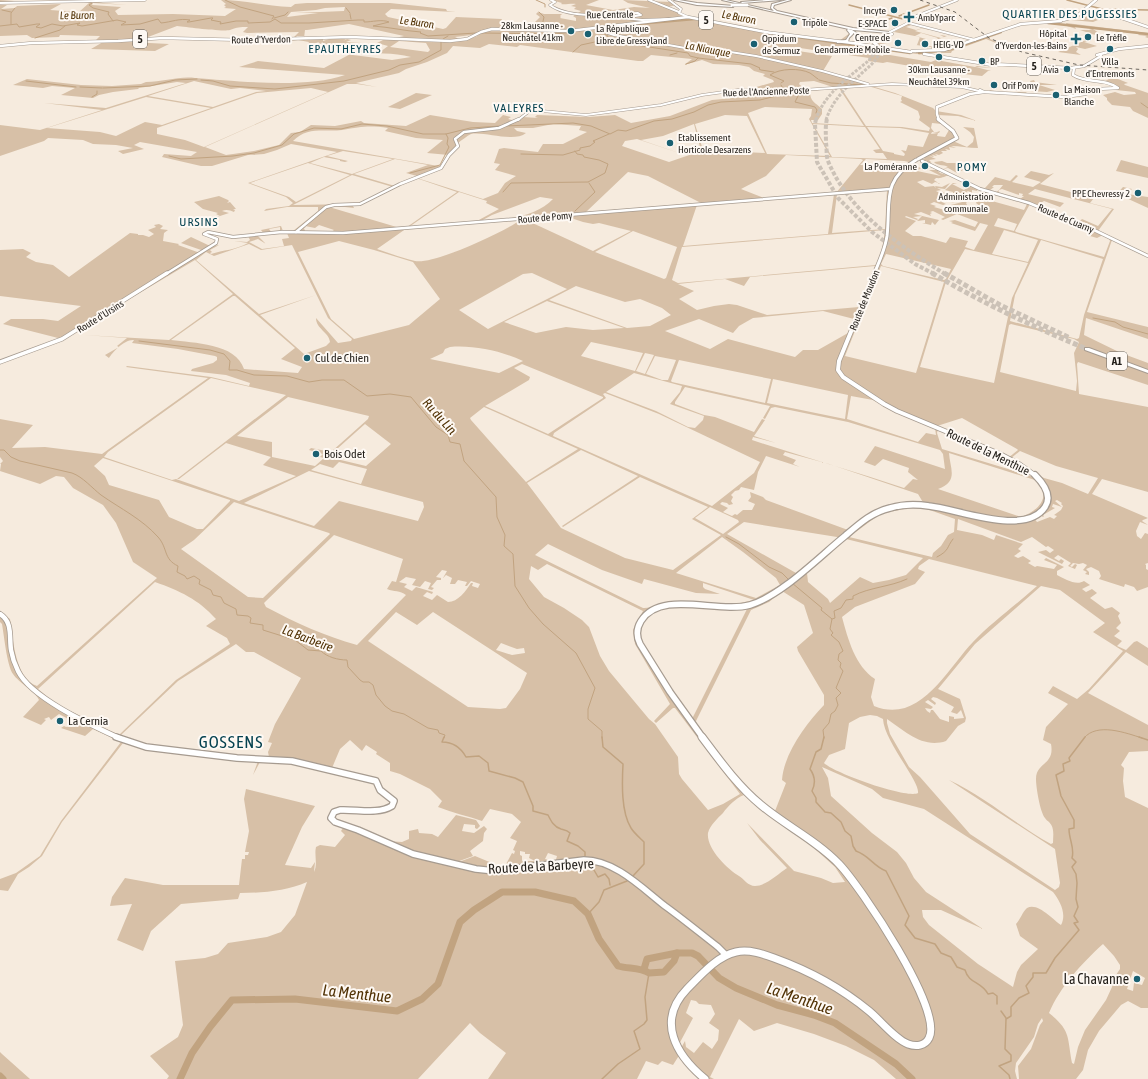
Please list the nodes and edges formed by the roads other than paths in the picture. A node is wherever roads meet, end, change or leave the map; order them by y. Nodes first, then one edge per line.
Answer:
1 (145, 0) edge
2 (551, 0) edge
3 (649, 0) edge
4 (669, 0) edge
5 (676, 0) edge
6 (719, 0) edge
7 (722, 0) edge
8 (727, 0) edge
9 (780, 0) edge
10 (787, 0) edge
11 (957, 0) edge
12 (1096, 0) edge
13 (0, 3) edge
14 (1085, 10) junction
15 (679, 11) junction
16 (791, 16) junction
17 (688, 17) junction
18 (670, 19) junction
19 (908, 22) junction
20 (834, 25) junction
21 (1148, 27) edge
22 (603, 28) junction
23 (891, 33) junction
24 (867, 38) junction
25 (976, 40) junction
26 (839, 42) joint
27 (852, 42) junction
28 (872, 42) junction
29 (0, 46) edge
30 (1148, 46) edge
31 (874, 52) dead end
32 (879, 52) dead end
33 (914, 52) junction
34 (1073, 70) junction
35 (870, 85) junction
36 (979, 91) junction
37 (919, 161) junction
38 (890, 189) junction
39 (296, 232) junction
40 (206, 236) joint
41 (1148, 256) edge
42 (0, 362) edge
43 (1148, 369) edge
44 (1148, 372) edge
45 (898, 411) joint
46 (0, 614) edge
47 (726, 955) junction
48 (705, 1079) edge

1 - 13 street
2 - 18 street, Rue Centrale
3 - 15 street
4 - 15 street
5 - 10 highway, bridge
6 - 20 highway
7 - 16 highway
8 - 9 highway
10 - 16 highway
11 - 19 street
12 - 14 main road
14 - 21 main road
14 - 25 main road
15 - 17 street
16 - 20 highway
17 - 18 main road, 5
17 - 26 main road, 5
18 - 22 main road, 5
19 - 23 street
19 - 25 street
20 - 23 highway
20 - 24 highway
20 - 27 highway
22 - 29 main road, Route d'Yverdon / 5
22 - 35 street
23 - 24 highway
23 - 27 main road
24 - 27 highway
24 - 28 highway
24 - 28 highway, bridge
25 - 33 main road
26 - 27 highway
27 - 33 main road
28 - 31 highway
28 - 32 highway, bridge
30 - 34 main road, 5
33 - 34 main road, 5
34 - 36 main road
35 - 36 street, Rue de l'Ancienne Poste
35 - 39 street, Rue de l'Ancienne Poste
36 - 37 main road
37 - 38 main road, Route de Moudon
37 - 41 street, Route de Cuarny
38 - 39 street, Route de Pomy
38 - 45 main road, Route de Moudon
39 - 40 street, Route de Pomy
40 - 42 street, Route d'Ursins
43 - 44 highway, A1
45 - 47 main road, Route de la Menthue
46 - 47 street, Route de la Barbeyre
47 - 48 main road

